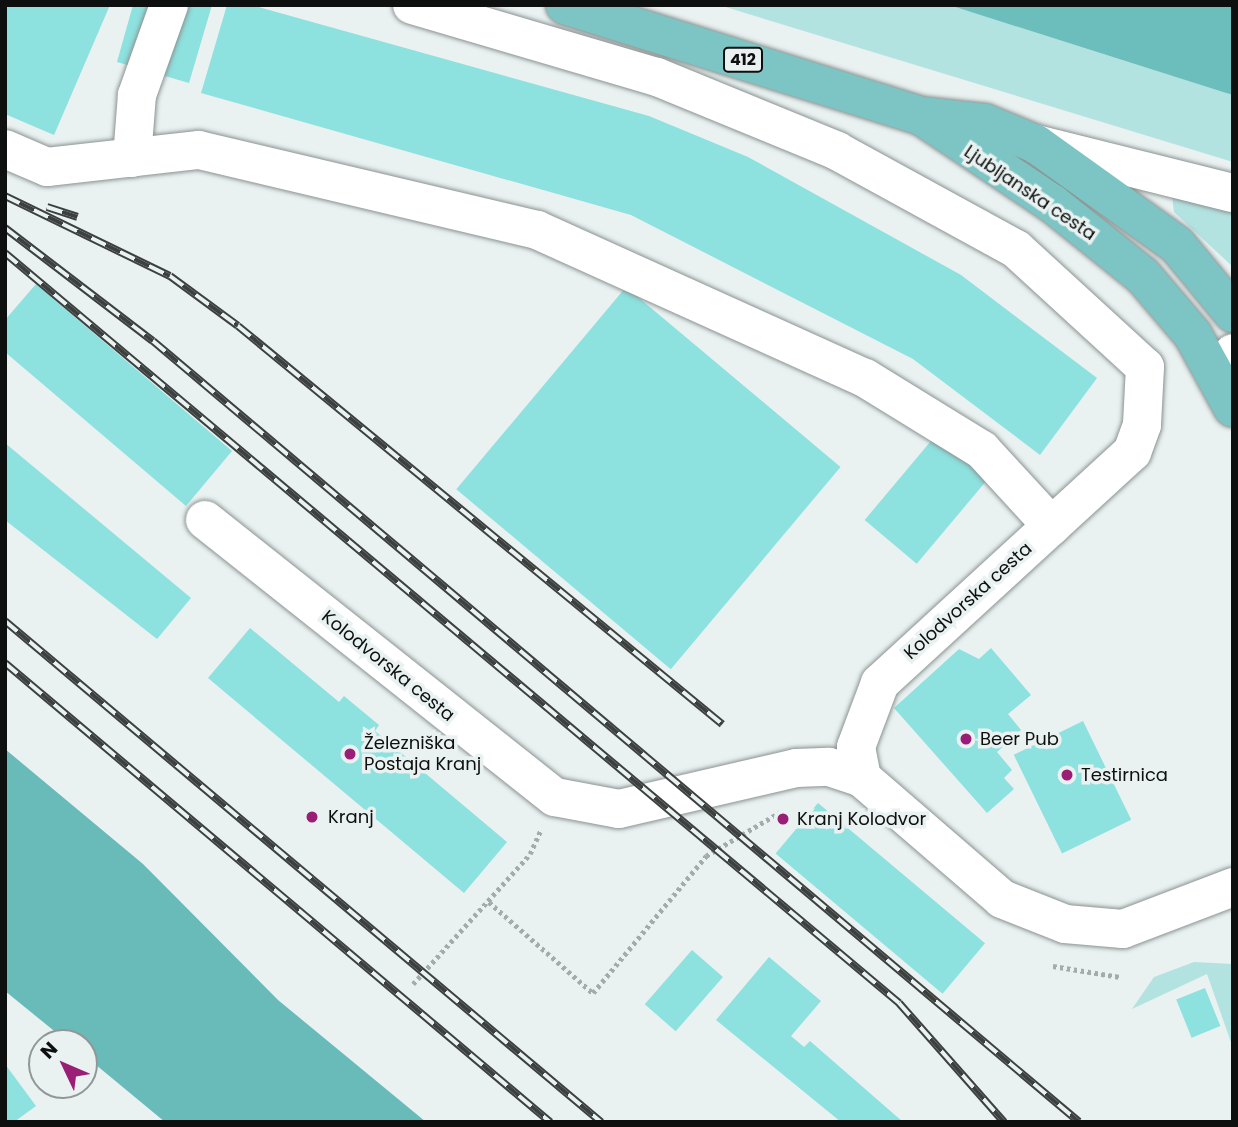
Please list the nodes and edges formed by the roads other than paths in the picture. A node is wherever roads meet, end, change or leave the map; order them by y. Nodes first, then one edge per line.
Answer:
1 (169, 5) edge
2 (412, 5) edge
3 (565, 5) edge
4 (921, 116) junction
5 (1036, 144) junction
6 (5, 149) edge
7 (132, 158) junction
8 (1233, 193) edge
9 (1229, 301) edge
10 (1194, 335) junction
11 (1225, 362) edge
12 (1233, 408) edge
13 (205, 520) dead end
14 (1052, 526) junction
15 (862, 778) junction
16 (1233, 887) edge

1 - 7 street
2 - 14 street, Kolodvorska cesta
3 - 4 main road, 412
4 - 5 main road, 412
4 - 10 main road, Ljubljanska cesta / 412
5 - 8 street
5 - 9 main road, 412
6 - 7 street
7 - 14 street
9 - 10 street
10 - 11 main road, Ljubljanska cesta / 412
11 - 12 main road, Ljubljanska cesta / 412
13 - 15 street, Kolodvorska cesta
14 - 15 street, Kolodvorska cesta
15 - 16 street, Kolodvorska cesta

